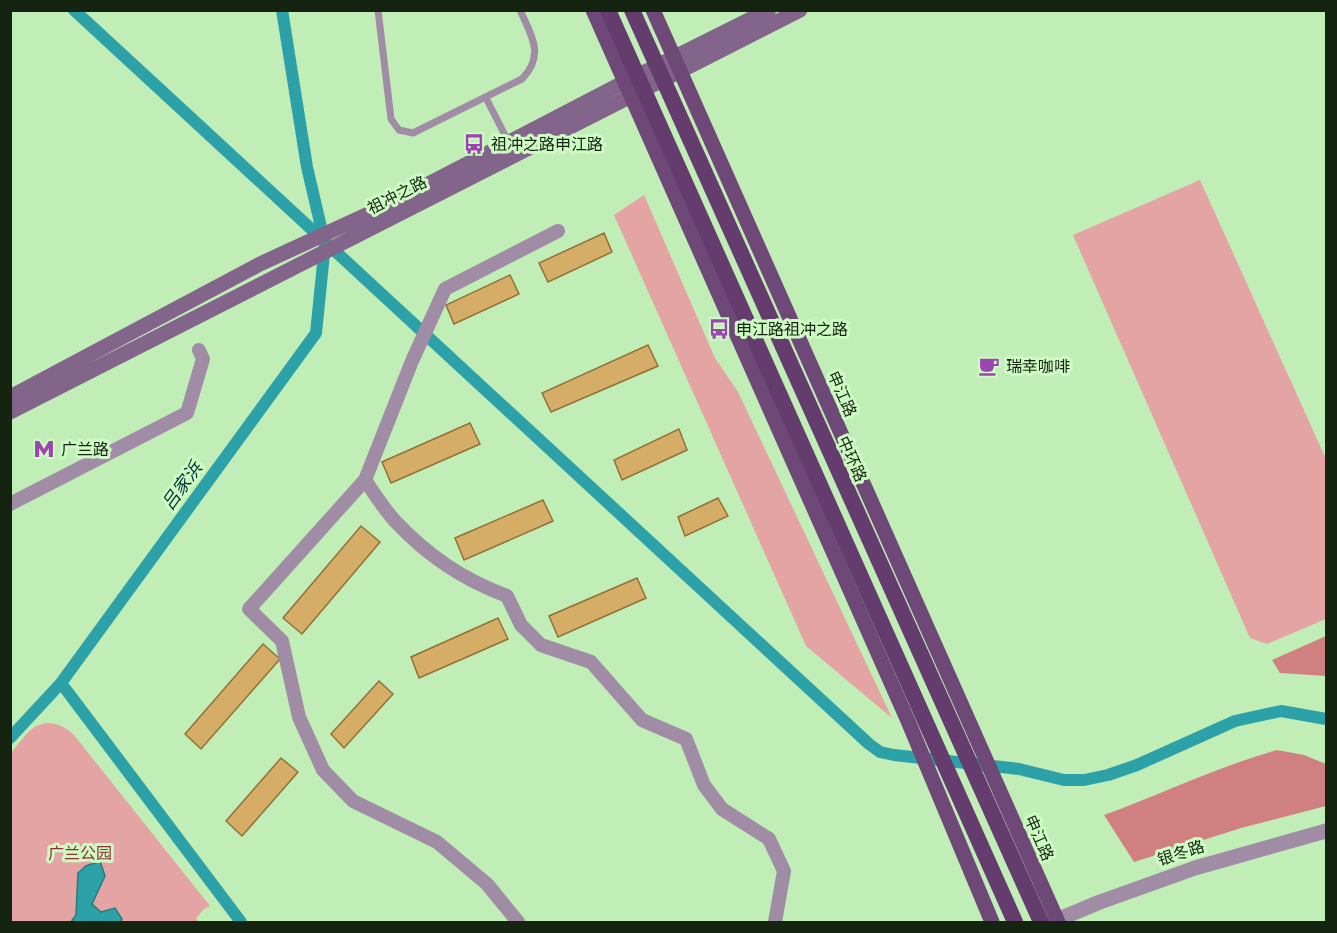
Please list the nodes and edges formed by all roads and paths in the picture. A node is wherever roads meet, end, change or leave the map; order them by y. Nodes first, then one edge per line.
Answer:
1 (378, 10) edge
2 (520, 10) edge
3 (592, 10) edge
4 (608, 10) edge
5 (632, 10) edge
6 (653, 10) edge
7 (769, 10) edge
8 (800, 10) edge
9 (677, 64) junction
10 (627, 89) junction
11 (486, 98) junction
12 (509, 143) junction
13 (392, 210) junction
14 (558, 231) dead end
15 (199, 350) dead end
16 (10, 397) edge
17 (10, 412) edge
18 (364, 480) junction
19 (10, 504) edge
20 (1326, 831) edge
21 (518, 922) edge
22 (775, 922) edge
23 (992, 922) edge
24 (1016, 922) edge
25 (1053, 922) edge

1 - 11 lane
2 - 11 lane
3 - 10 main road
4 - 24 highway, bridge
5 - 25 highway, 中环路, bridge
6 - 9 main road, 申江路
7 - 9 main road, 祖冲之路
8 - 9 main road, 祖冲之路
9 - 10 main road, 祖冲之路
9 - 25 main road, 申江路
10 - 12 main road, 祖冲之路
10 - 13 main road, 祖冲之路
10 - 23 main road
11 - 12 lane
12 - 13 main road, 祖冲之路
13 - 16 main road, 祖冲之路
13 - 17 main road, 祖冲之路
14 - 18 street
15 - 19 street
18 - 21 street
18 - 22 street
20 - 25 street, 银冬路

